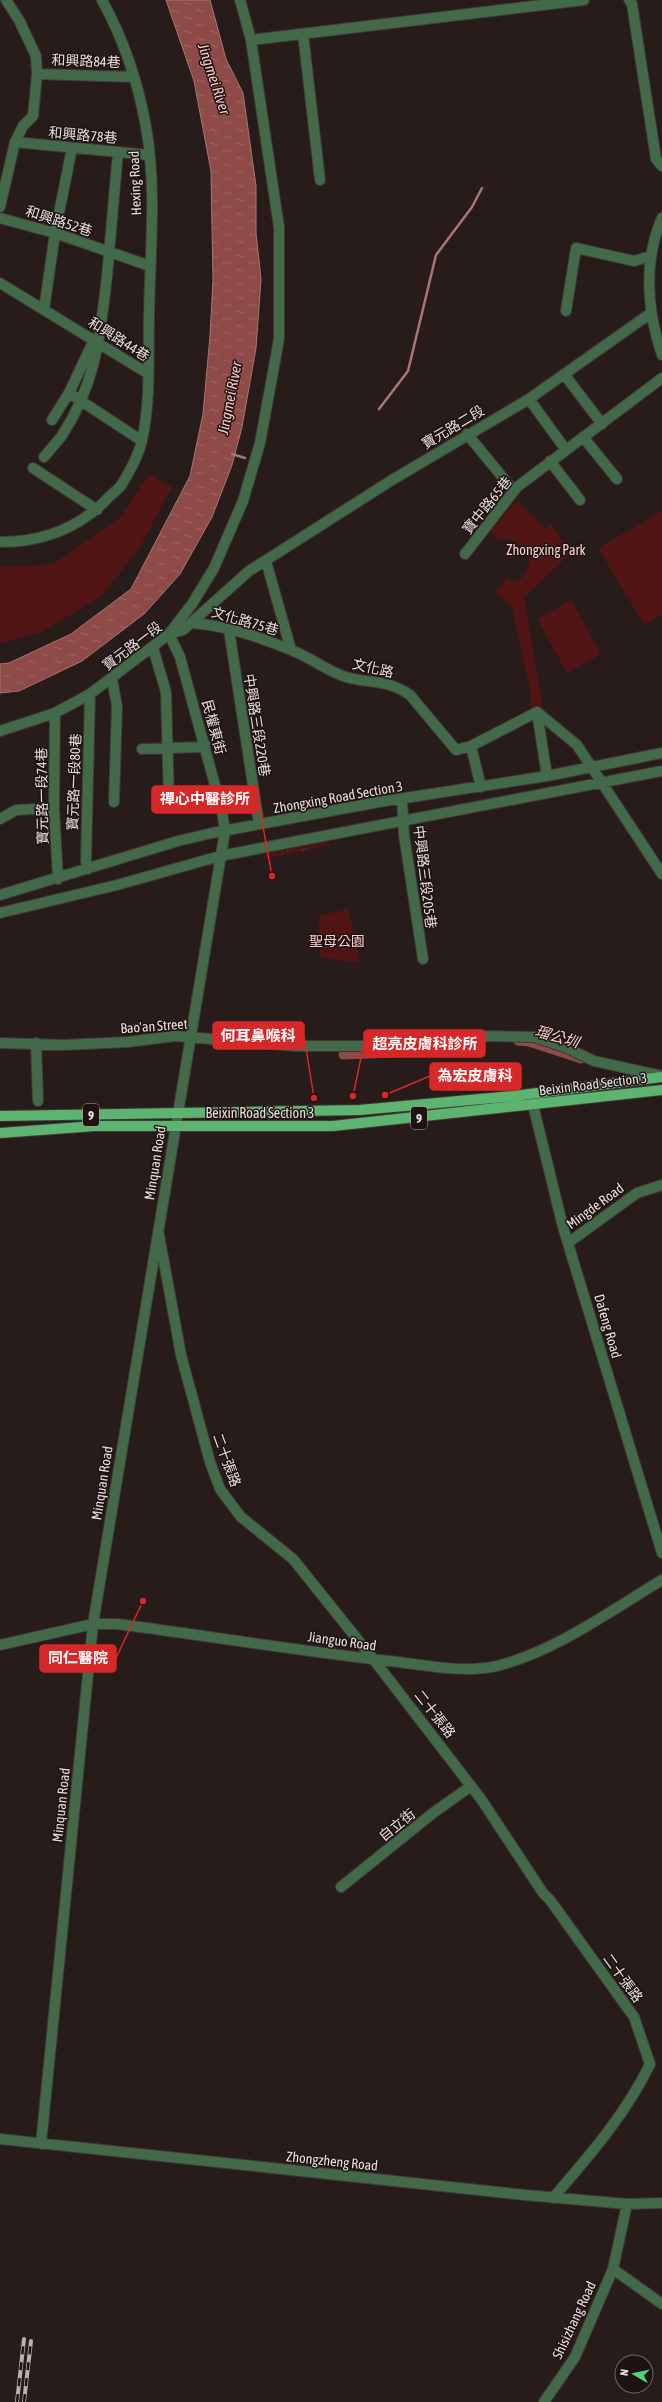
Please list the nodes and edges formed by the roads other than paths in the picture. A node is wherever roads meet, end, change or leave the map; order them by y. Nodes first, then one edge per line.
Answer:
1 (6, 0) edge
2 (102, 0) edge
3 (240, 0) edge
4 (584, 0) edge
5 (628, 0) edge
6 (303, 34) junction
7 (251, 40) junction
8 (37, 74) junction
9 (134, 77) junction
10 (15, 142) junction
11 (72, 148) junction
12 (118, 152) junction
13 (150, 155) junction
14 (662, 166) edge
15 (320, 180) dead end
16 (0, 207) edge
17 (0, 218) edge
18 (662, 218) edge
19 (55, 233) junction
20 (109, 252) junction
21 (651, 256) junction
22 (150, 266) junction
23 (0, 283) edge
24 (44, 310) junction
25 (566, 311) dead end
26 (651, 313) junction
27 (97, 342) junction
28 (662, 355) edge
29 (147, 373) junction
30 (564, 374) junction
31 (662, 378) edge
32 (69, 393) junction
33 (529, 399) junction
34 (82, 401) junction
35 (52, 420) dead end
36 (602, 424) junction
37 (467, 434) junction
38 (583, 437) junction
39 (142, 441) junction
40 (566, 450) junction
41 (44, 457) dead end
42 (550, 461) junction
43 (33, 468) dead end
44 (617, 479) dead end
45 (514, 491) junction
46 (580, 500) dead end
47 (97, 510) junction
48 (0, 542) edge
49 (465, 554) dead end
50 (266, 561) junction
51 (191, 623) junction
52 (229, 630) junction
53 (169, 634) junction
54 (153, 648) junction
55 (291, 650) junction
56 (112, 679) junction
57 (90, 694) junction
58 (537, 712) junction
59 (55, 713) junction
60 (0, 725) edge
61 (20, 725) junction
62 (0, 731) edge
63 (204, 744) junction
64 (471, 746) junction
65 (168, 748) junction
66 (142, 750) dead end
67 (662, 753) edge
68 (592, 766) junction
69 (662, 771) edge
70 (547, 776) junction
71 (604, 782) junction
72 (481, 787) junction
73 (402, 800) junction
74 (169, 801) dead end
75 (114, 802) dead end
76 (54, 808) junction
77 (0, 819) edge
78 (404, 820) junction
79 (259, 824) junction
80 (225, 831) junction
81 (220, 856) junction
82 (88, 869) junction
83 (662, 874) edge
84 (58, 879) junction
85 (0, 895) edge
86 (0, 913) edge
87 (423, 959) dead end
88 (191, 1037) junction
89 (0, 1043) edge
90 (36, 1043) junction
91 (662, 1077) edge
92 (662, 1090) edge
93 (38, 1101) dead end
94 (533, 1105) junction
95 (178, 1114) junction
96 (1, 1115) edge
97 (176, 1126) junction
98 (0, 1133) edge
99 (662, 1185) edge
100 (158, 1231) junction
101 (568, 1243) junction
102 (662, 1553) edge
103 (662, 1580) edge
104 (93, 1624) junction
105 (0, 1645) edge
106 (374, 1660) junction
107 (471, 1786) junction
108 (341, 1887) dead end
109 (0, 2139) edge
110 (41, 2144) junction
111 (553, 2198) junction
112 (662, 2203) edge
113 (627, 2204) junction
114 (614, 2269) junction
115 (662, 2304) edge
116 (544, 2402) edge

1 - 8 street
2 - 9 street, Hexing Road
3 - 7 street
4 - 6 street
5 - 14 street
6 - 7 street
6 - 15 street
7 - 53 street
8 - 9 street, 和興路84巷
8 - 10 street
9 - 13 street, Hexing Road
10 - 11 street, 和興路78巷
10 - 16 street
11 - 12 street, 和興路78巷
11 - 19 street
12 - 13 street, 和興路78巷
12 - 20 street, 和興路52巷
13 - 22 street, Hexing Road
17 - 19 street, 和興路52巷
18 - 21 street
19 - 20 street, 和興路52巷
19 - 24 street
20 - 22 street, 和興路52巷
20 - 27 street
21 - 25 street
21 - 26 street
22 - 29 street, Hexing Road
23 - 24 street, 和興路44巷
24 - 27 street, 和興路44巷
26 - 28 street
26 - 30 street, 寶元路二段
27 - 29 street, 和興路44巷
27 - 32 street
27 - 34 street
29 - 39 street, 和興路44巷
30 - 33 street, 寶元路二段
30 - 36 street
31 - 36 street, 寶中路65巷
32 - 34 street
32 - 35 street
33 - 37 street, 寶元路二段
33 - 40 street
34 - 39 street
34 - 41 street
36 - 38 street, 寶中路65巷
37 - 45 street
37 - 50 street, 寶元路二段
38 - 40 street, 寶中路65巷
38 - 44 street
39 - 47 street, 和興路44巷
40 - 42 street, 寶中路65巷
42 - 45 street, 寶中路65巷
42 - 46 street
43 - 47 street
45 - 49 street, 寶中路65巷
47 - 48 street, 和興路44巷
50 - 51 street, 寶元路一段
50 - 55 street
51 - 52 street, 文化路75巷
51 - 53 street, 寶元路一段
52 - 55 street, 文化路75巷
52 - 79 street, 中興路三段220巷
53 - 54 street, 寶元路一段
53 - 63 street, 民權東街
54 - 56 street, 寶元路一段
54 - 65 street
55 - 64 street, 文化路
56 - 57 street, 寶元路一段
56 - 75 street
57 - 59 street, 寶元路一段
57 - 82 street, 寶元路一段80巷
58 - 64 street, 文化路
58 - 68 street
58 - 70 street
59 - 61 street, 寶元路一段
59 - 76 street, 寶元路一段74巷
60 - 61 street
61 - 62 street, 寶元路一段
63 - 65 street
63 - 80 street, 民權東街
64 - 72 street
65 - 66 street
65 - 74 street
67 - 68 street, Zhongxing Road Section 3
68 - 70 street, Zhongxing Road Section 3
68 - 71 street
69 - 71 street
70 - 72 street, Zhongxing Road Section 3
71 - 78 street
71 - 83 street
72 - 73 street, Zhongxing Road Section 3
73 - 78 street, 中興路三段205巷
73 - 79 street, Zhongxing Road Section 3
76 - 77 street
76 - 84 street, 寶元路一段74巷
78 - 81 street
78 - 87 street, 中興路三段205巷
79 - 80 street, Zhongxing Road Section 3
80 - 81 street, Minquan Road
80 - 82 street, Zhongxing Road Section 3
81 - 86 street
81 - 88 street, Minquan Road
82 - 84 street, Zhongxing Road Section 3
84 - 85 street, Zhongxing Road Section 3
88 - 90 street, Bao'an Street
88 - 91 street, Bao'an Street
88 - 95 street, Minquan Road
89 - 90 street, Bao'an Street
90 - 93 street
91 - 95 main road, Beixin Road Section 3 / 9
92 - 94 main road, Beixin Road Section 3 / 9
94 - 97 main road, Beixin Road Section 3 / 9
94 - 101 street, Dafeng Road
95 - 96 main road, Beixin Road Section 3 / 9
95 - 97 street, Minquan Road
97 - 98 main road, Beixin Road Section 3 / 9
97 - 100 street, Minquan Road
99 - 101 street, Mingde Road
100 - 104 street, Minquan Road
100 - 106 street, 二十張路
101 - 102 street, Dafeng Road
103 - 106 street, Jianguo Road
104 - 105 street, Jianguo Road
104 - 106 street, Jianguo Road
104 - 110 street, Minquan Road
106 - 107 street, 二十張路
107 - 108 street, 自立街
107 - 111 street, 二十張路
109 - 110 street, Zhongzheng Road
110 - 111 street, Zhongzheng Road
111 - 113 street, Zhongzheng Road
112 - 113 street, Zhongzheng Road
113 - 114 street, Shisizhang Road
114 - 115 street
114 - 116 street, Shisizhang Road

